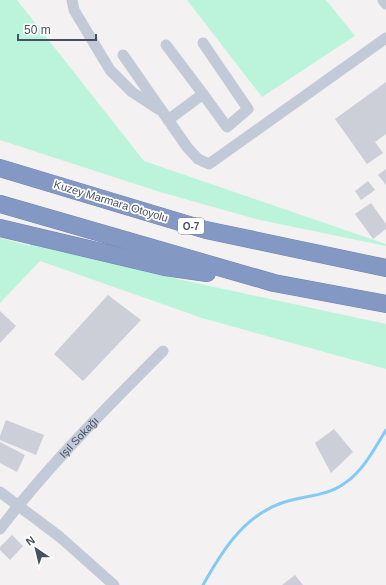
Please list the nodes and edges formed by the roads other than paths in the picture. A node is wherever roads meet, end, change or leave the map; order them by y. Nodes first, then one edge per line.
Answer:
1 (72, 0) edge
2 (383, 0) edge
3 (386, 4) edge
4 (386, 38) edge
5 (203, 43) dead end
6 (166, 45) dead end
7 (123, 55) dead end
8 (203, 94) junction
9 (165, 116) junction
10 (1, 168) edge
11 (0, 204) edge
12 (0, 228) edge
13 (386, 268) edge
14 (274, 283) junction
15 (386, 304) edge
16 (163, 351) dead end
17 (0, 492) edge
18 (18, 504) junction
19 (0, 529) edge
20 (114, 585) edge

1 - 9 street
2 - 3 street
4 - 9 street
5 - 8 street
6 - 8 street
7 - 9 street
8 - 9 street
10 - 13 highway, Kuzey Marmara Otoyolu / O-7
11 - 14 highway
12 - 14 highway
14 - 15 highway
16 - 18 street, Işıl Sokağı
17 - 18 street
18 - 19 street, Işıl Sokağı
18 - 20 street

